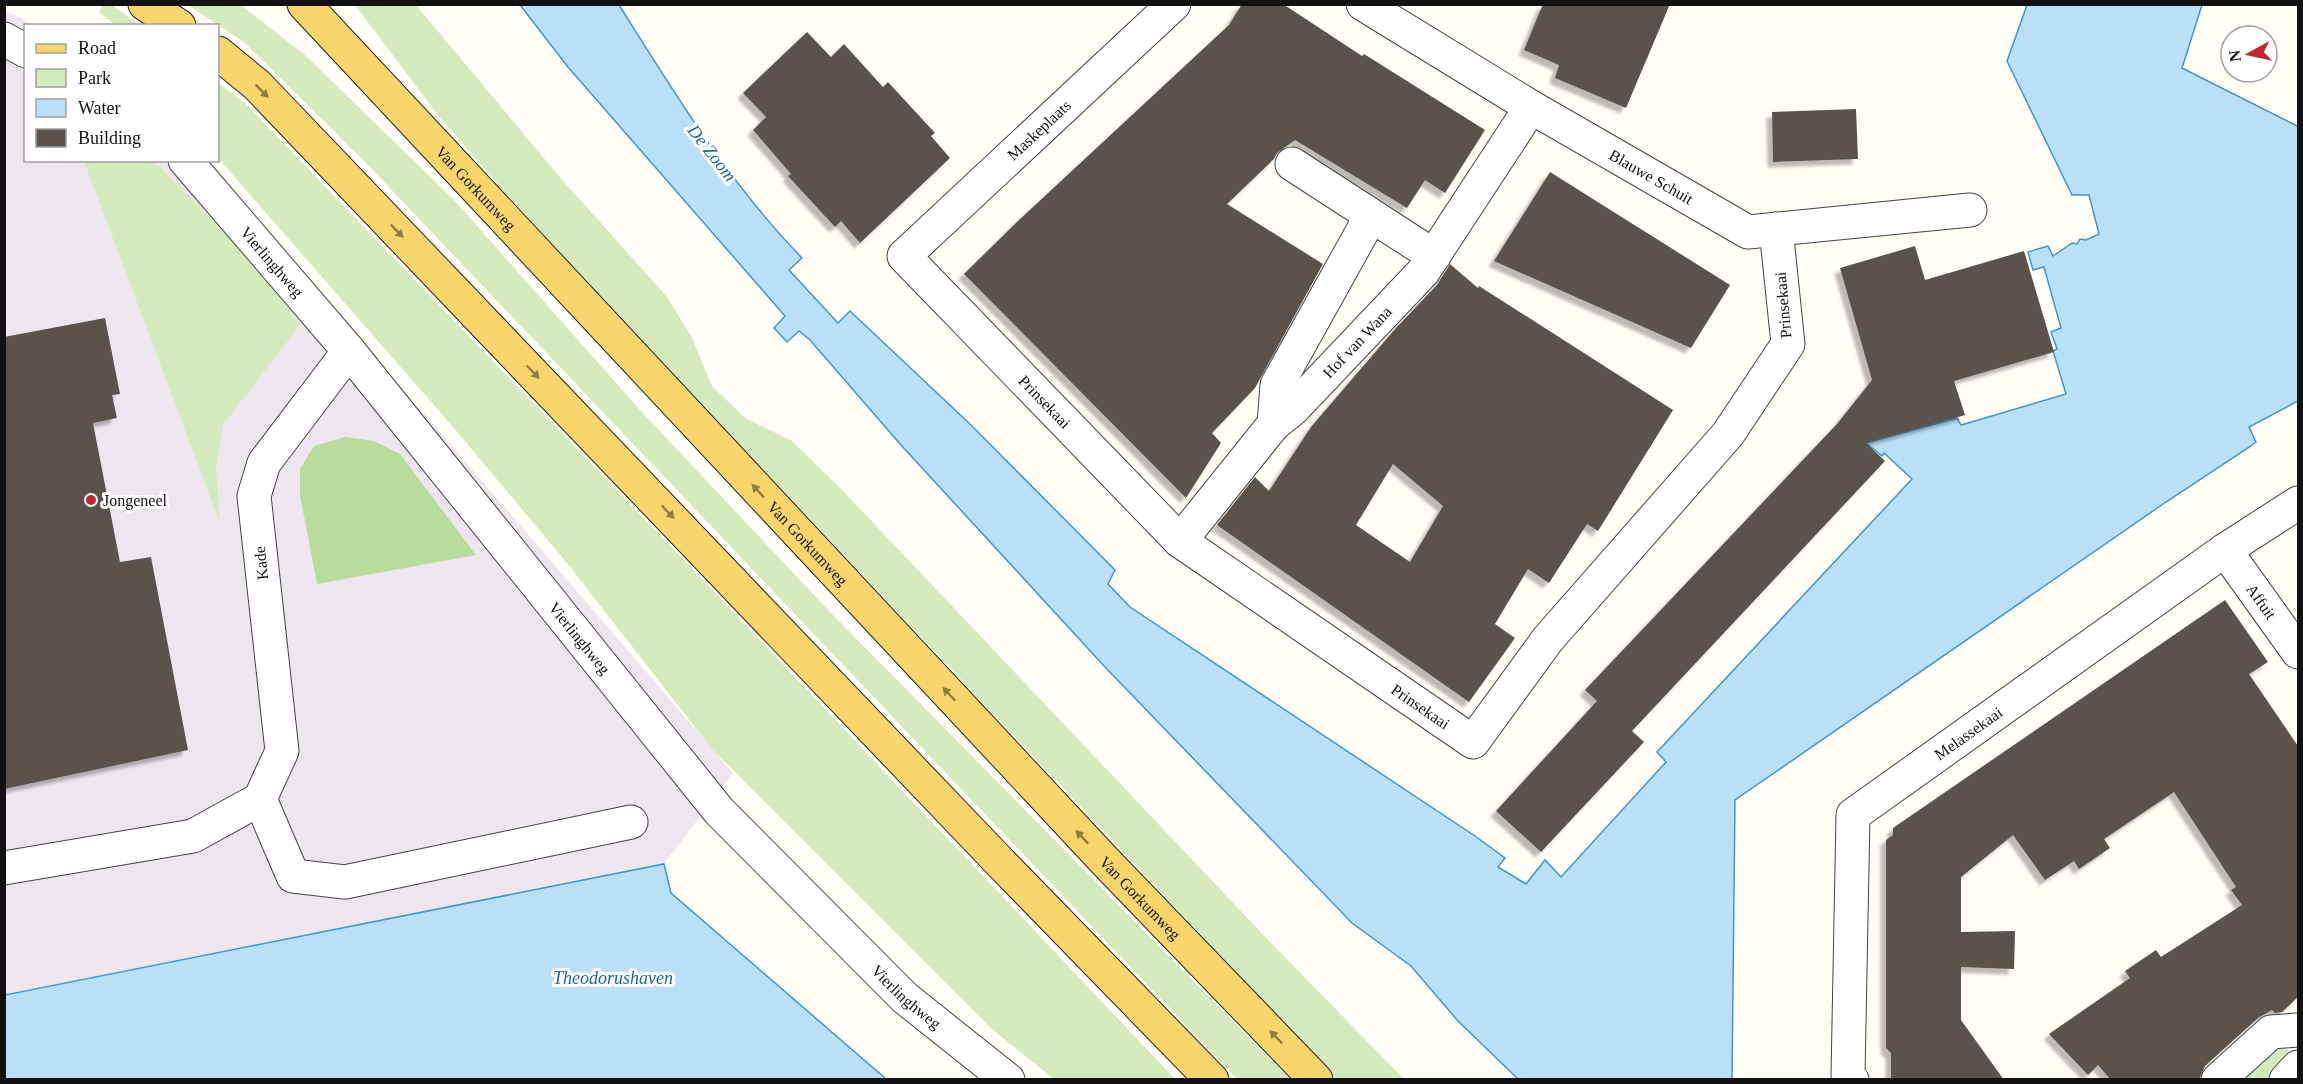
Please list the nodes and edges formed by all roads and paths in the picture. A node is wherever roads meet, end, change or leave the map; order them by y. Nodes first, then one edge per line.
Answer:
1 (145, 4) edge
2 (304, 4) edge
3 (1174, 4) edge
4 (1363, 4) edge
5 (176, 24) edge
6 (4, 39) edge
7 (24, 50) edge
8 (219, 54) edge
9 (1531, 107) junction
10 (187, 162) edge
11 (1292, 164) dead end
12 (1970, 210) dead end
13 (1371, 216) junction
14 (1776, 229) junction
15 (1434, 255) junction
16 (904, 256) joint
17 (349, 351) junction
18 (1274, 423) junction
19 (2298, 503) edge
20 (1179, 541) junction
21 (2225, 550) junction
22 (2298, 652) edge
23 (260, 799) junction
24 (631, 822) dead end
25 (4, 868) edge
26 (2298, 1030) edge
27 (2298, 1067) edge
28 (1850, 1078) edge
29 (1008, 1080) edge
30 (1212, 1080) edge
31 (1316, 1080) edge
32 (2218, 1080) edge
33 (2286, 1080) edge

1 - 5 main road
31 -> 2 main road, Van Gorkumweg
3 - 16 street, Maskeplaats
4 - 9 street, Blauwe Schuit
6 - 7 street
8 -> 30 main road
9 - 14 street, Blauwe Schuit
9 - 15 street, Hof van Wana
10 - 17 street, Vierlinghweg
11 - 13 street
12 - 14 street, Blauwe Schuit
13 - 15 street
13 - 18 street
14 - 20 street, Prinsekaai
15 - 18 street, Hof van Wana
16 - 20 street, Prinsekaai
17 - 23 street, Kade
17 - 29 street, Vierlinghweg
18 - 20 street, Hof van Wana
19 - 21 street, Melassekaai
21 - 22 street, Affuit
21 - 28 street, Melassekaai
23 - 24 street
23 - 25 street
26 - 32 street
27 - 33 street

